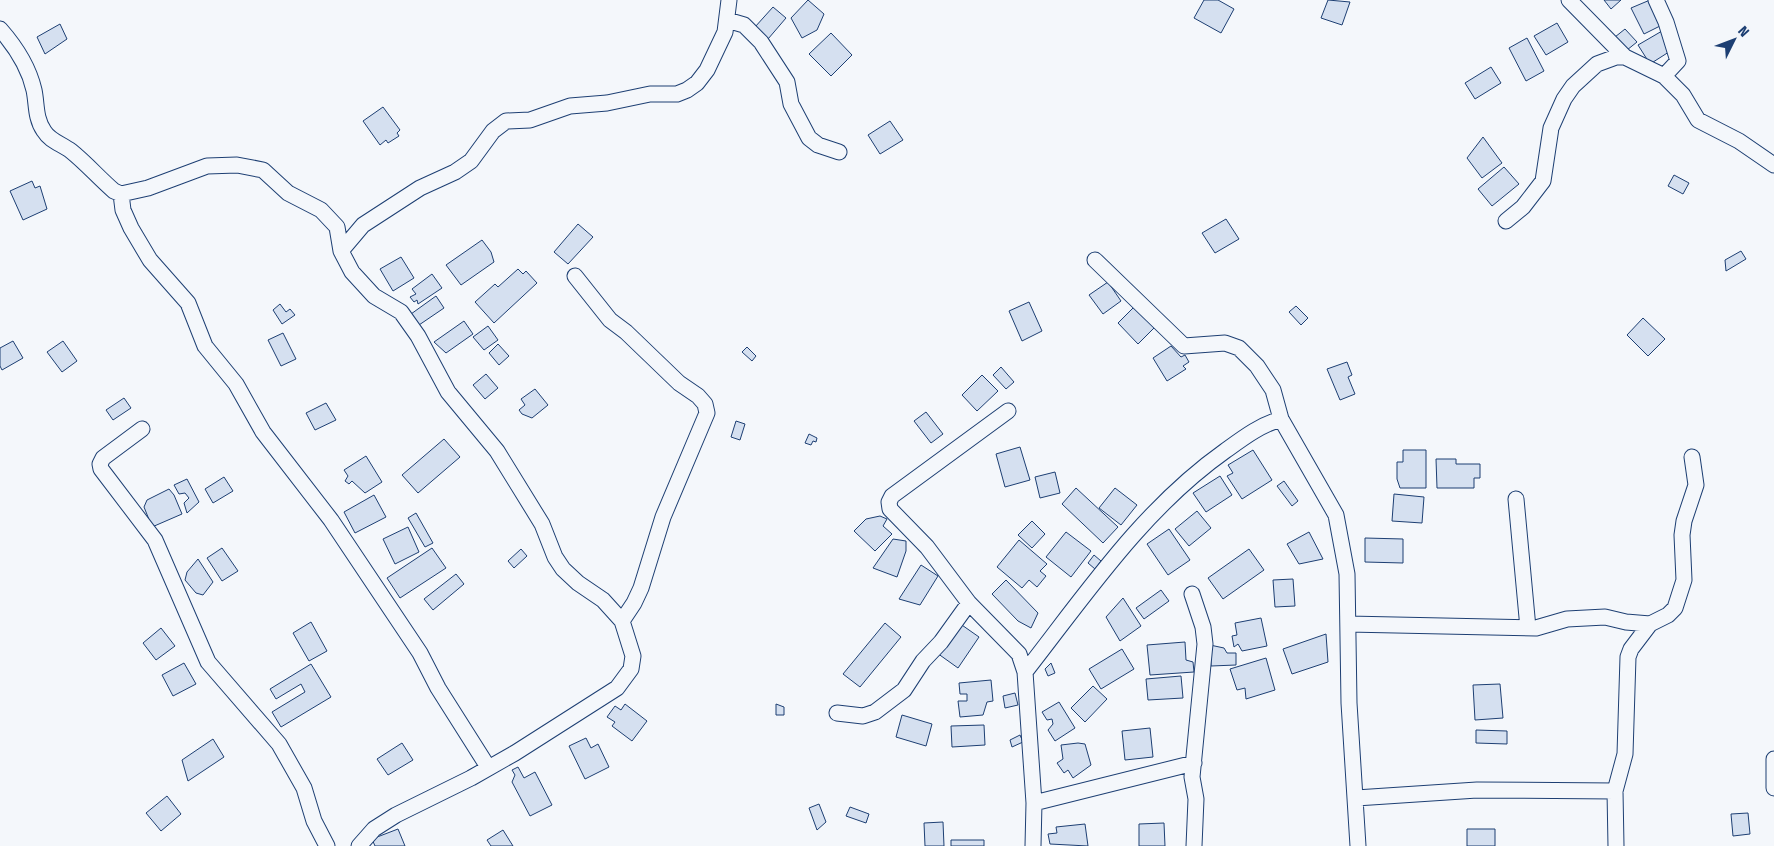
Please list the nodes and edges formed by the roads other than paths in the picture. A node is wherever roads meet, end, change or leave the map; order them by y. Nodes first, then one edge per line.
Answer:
1 (729, 0) edge
2 (1568, 0) edge
3 (1656, 0) edge
4 (727, 20) junction
5 (0, 29) edge
6 (1625, 58) junction
7 (1664, 76) junction
8 (839, 152) dead end
9 (1774, 165) edge
10 (122, 194) junction
11 (1506, 221) dead end
12 (342, 250) junction
13 (1095, 260) dead end
14 (575, 276) dead end
15 (1008, 411) dead end
16 (1280, 419) junction
17 (142, 429) dead end
18 (1692, 457) dead end
19 (1516, 499) dead end
20 (1192, 594) dead end
21 (969, 604) junction
22 (622, 621) junction
23 (1348, 624) junction
24 (1650, 624) junction
25 (1528, 628) junction
26 (1024, 672) junction
27 (837, 713) dead end
28 (1774, 759) edge
29 (1194, 763) junction
30 (488, 767) junction
31 (1774, 788) edge
32 (1615, 791) junction
33 (1356, 798) junction
34 (1034, 803) junction
35 (327, 846) edge
36 (359, 846) edge
37 (1033, 846) edge
38 (1194, 846) edge
39 (1358, 846) edge
40 (1616, 846) edge

1 - 4 street
2 - 6 street
3 - 7 street
4 - 8 street
4 - 12 street
5 - 10 street
6 - 7 street
6 - 11 street
7 - 9 street
10 - 12 street
10 - 30 street
12 - 22 street
13 - 16 street
14 - 22 street
15 - 21 street
16 - 23 street
16 - 26 street
17 - 35 street
18 - 24 street
19 - 25 street
20 - 29 street
21 - 26 street
21 - 27 street
22 - 30 street
23 - 25 street
23 - 33 street
24 - 25 street
24 - 32 street
26 - 34 street
28 - 31 street
29 - 34 street
29 - 38 street
30 - 36 street
32 - 33 street
32 - 40 street
33 - 39 street
34 - 37 street

